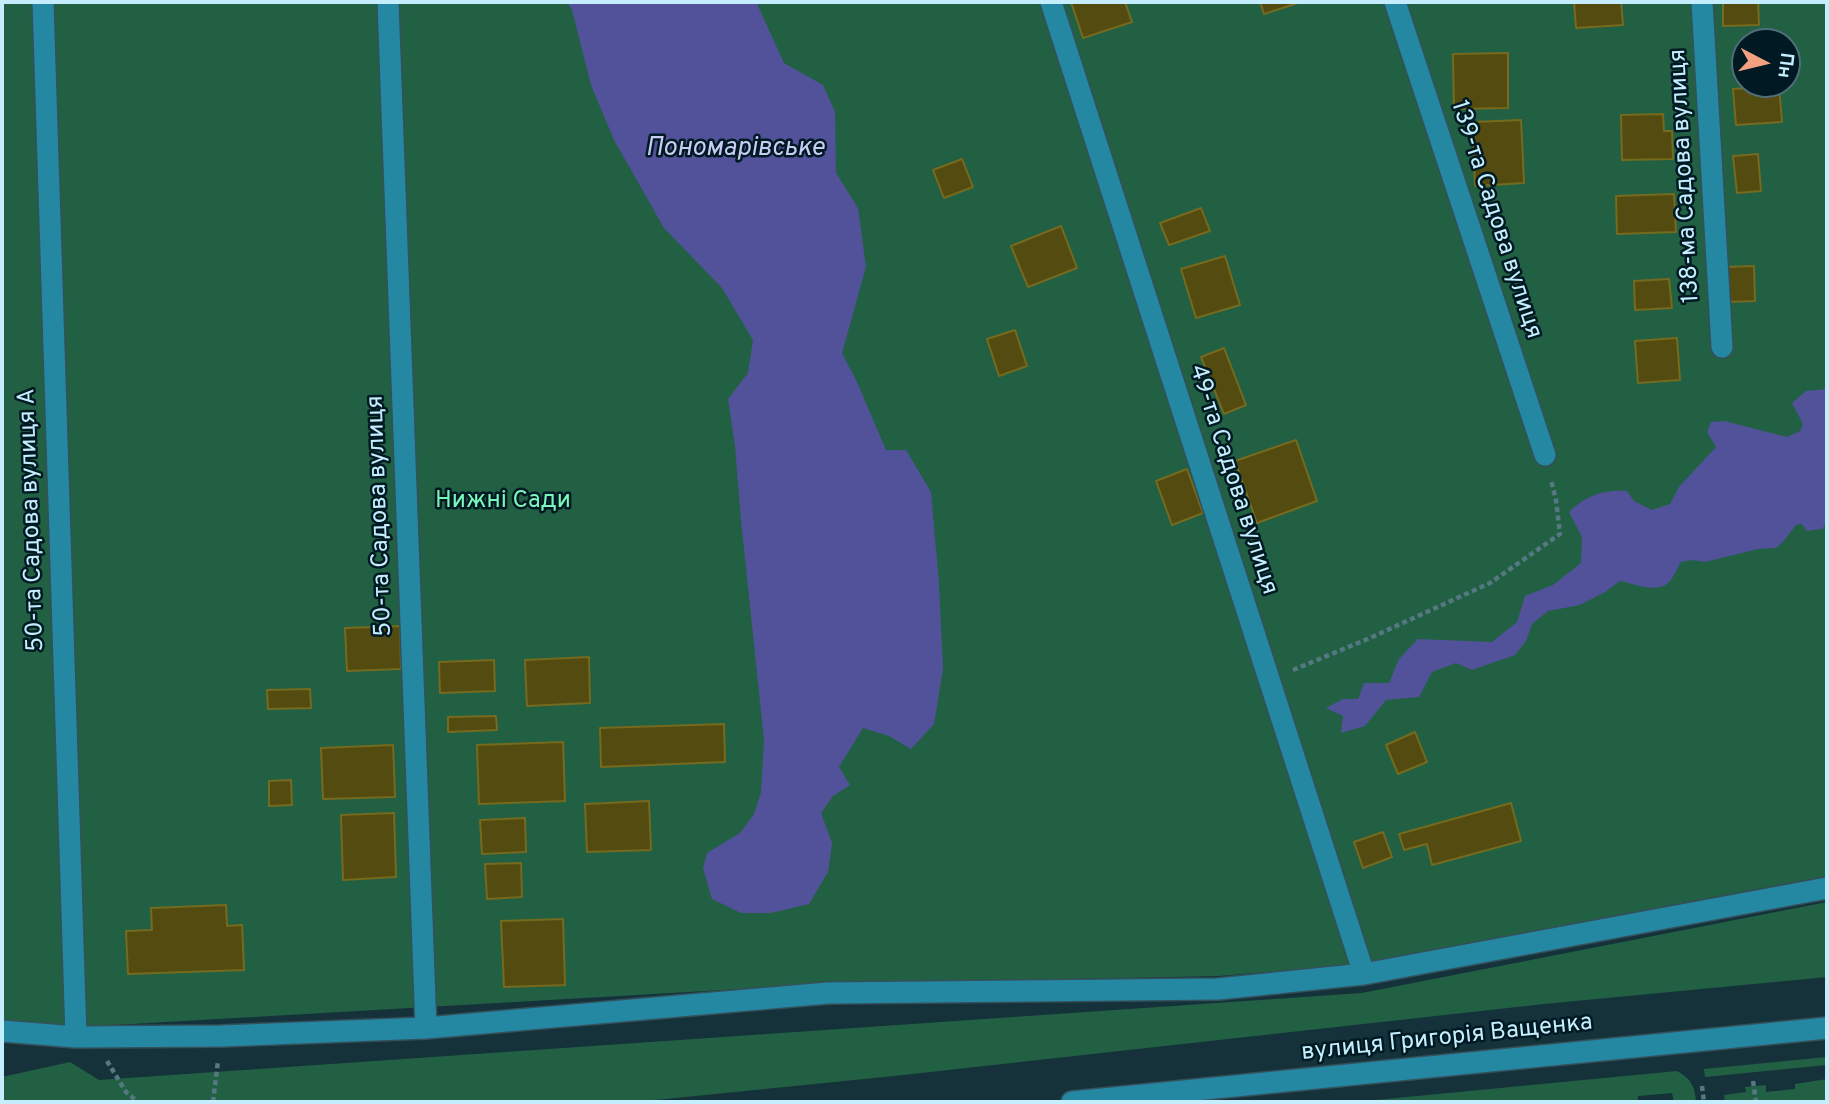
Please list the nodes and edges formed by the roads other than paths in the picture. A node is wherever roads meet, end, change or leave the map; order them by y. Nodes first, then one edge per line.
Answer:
1 (43, 2) edge
2 (388, 2) edge
3 (1051, 2) edge
4 (1395, 2) edge
5 (1702, 2) edge
6 (1722, 347) dead end
7 (1545, 455) road end
8 (1827, 888) edge
9 (1364, 974) junction
10 (426, 1028) junction
11 (1827, 1028) edge
12 (2, 1031) edge
13 (84, 1037) junction
14 (1072, 1102) edge

1 - 13 street, 50-та Садова вулиця А
2 - 10 street, 50-та Садова вулиця
3 - 9 street, 49-та Садова вулиця
4 - 7 street, 139-та Садова вулиця
5 - 6 street, 138-ма Садова вулиця
8 - 9 street
9 - 10 street
10 - 13 street
11 - 14 street, вулиця Григорія Ващенка
12 - 13 street

